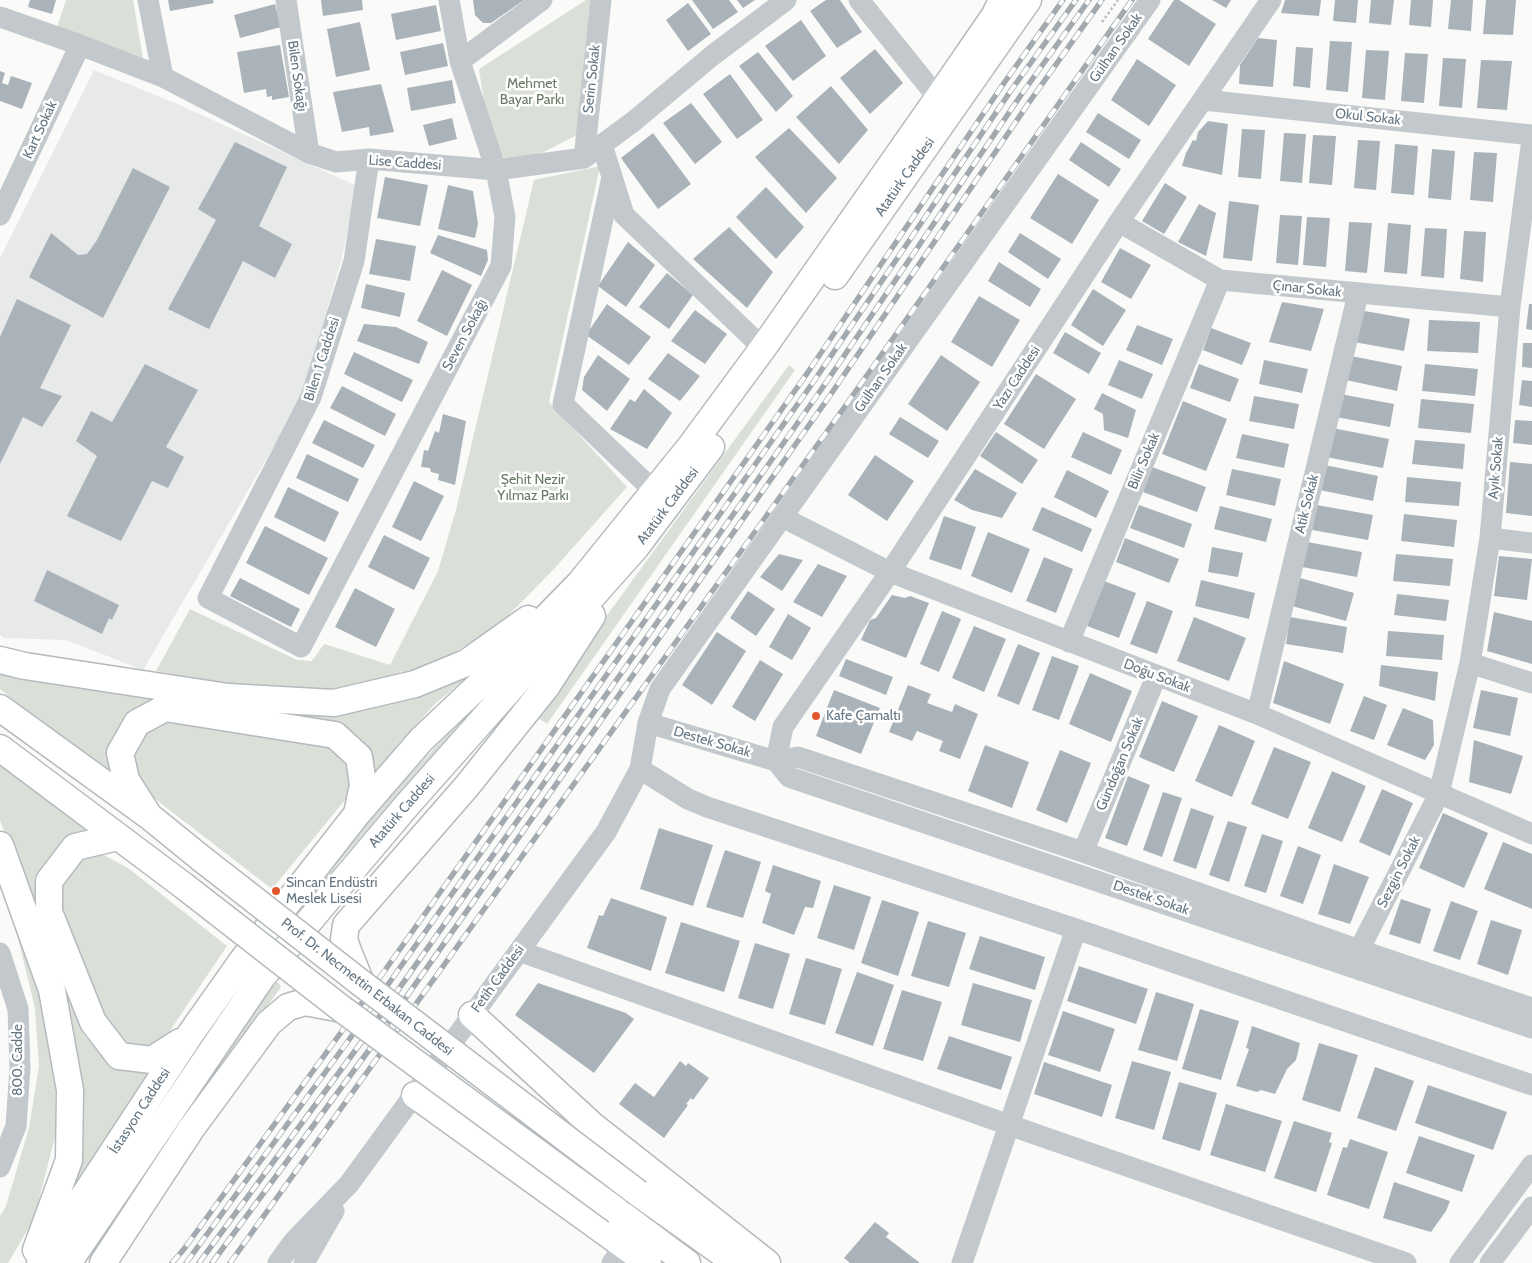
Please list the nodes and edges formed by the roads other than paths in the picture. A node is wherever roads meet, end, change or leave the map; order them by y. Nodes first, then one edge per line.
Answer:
1 (148, 0) edge
2 (286, 0) edge
3 (449, 0) edge
4 (542, 0) edge
5 (601, 0) edge
6 (786, 0) edge
7 (859, 0) edge
8 (1028, 0) edge
9 (1150, 0) edge
10 (1271, 0) edge
11 (997, 5) edge
12 (0, 17) edge
13 (80, 45) junction
14 (460, 60) junction
15 (163, 77) junction
16 (938, 98) junction
17 (1204, 100) junction
18 (1532, 135) edge
19 (1532, 139) edge
20 (602, 145) junction
21 (308, 153) junction
22 (584, 158) junction
23 (369, 159) junction
24 (496, 170) junction
25 (612, 177) junction
26 (2, 205) edge
27 (1120, 222) junction
28 (1220, 280) junction
29 (1358, 294) junction
30 (1510, 307) junction
31 (763, 348) junction
32 (655, 492) junction
33 (782, 517) junction
34 (1490, 538) junction
35 (1532, 543) edge
36 (636, 547) junction
37 (890, 572) junction
38 (580, 583) junction
39 (1069, 642) junction
40 (301, 647) joint
41 (0, 660) edge
42 (1470, 663) junction
43 (1156, 676) junction
44 (1532, 683) edge
45 (0, 708) edge
46 (1257, 714) junction
47 (648, 723) junction
48 (0, 748) edge
49 (776, 761) junction
50 (640, 769) junction
51 (1439, 794) junction
52 (357, 814) junction
53 (149, 816) junction
54 (1532, 834) edge
55 (118, 837) junction
56 (0, 845) edge
57 (1084, 852) junction
58 (346, 926) junction
59 (1076, 929) junction
60 (1359, 950) junction
61 (320, 951) junction
62 (519, 951) junction
63 (0, 953) edge
64 (252, 969) junction
65 (301, 977) junction
66 (361, 983) junction
67 (342, 1008) junction
68 (472, 1015) junction
69 (270, 1023) junction
70 (1530, 1024) edge
71 (189, 1036) junction
72 (1532, 1084) edge
73 (415, 1095) junction
74 (1009, 1125) junction
75 (1532, 1165) edge
76 (0, 1167) edge
77 (349, 1184) junction
78 (1532, 1207) edge
79 (618, 1255) edge
80 (32, 1263) edge
81 (40, 1263) edge
82 (68, 1263) edge
83 (103, 1263) edge
84 (278, 1263) edge
85 (304, 1263) edge
86 (648, 1263) edge
87 (687, 1263) edge
88 (736, 1263) edge
89 (767, 1263) edge
90 (962, 1263) edge
91 (1406, 1263) edge
92 (1460, 1263) edge
93 (1490, 1263) edge

1 - 15 street
2 - 21 street, Bilen Sokağı
3 - 14 street, Seven Sokağı
4 - 14 street
5 - 22 street, Serin Sokak
6 - 20 street, Lise Caddesi
7 - 16 street
8 - 36 main road, Atatürk Caddesi
9 - 33 street, Gülhan Sokak
10 - 17 street, Yazı Caddesi
11 - 16 main road, Atatürk Caddesi
12 - 13 street, Lise Caddesi
13 - 15 street, Lise Caddesi
13 - 26 street, Kart Sokak
14 - 24 street, Seven Sokağı
15 - 21 street, Lise Caddesi
16 - 31 main road, Atatürk Caddesi
17 - 18 street, Okul Sokak
17 - 27 street, Yazı Caddesi
19 - 30 street, Ayık Sokak
20 - 22 street, Lise Caddesi
20 - 25 street
21 - 23 street, Lise Caddesi
22 - 24 street, Lise Caddesi
23 - 24 street, Lise Caddesi
23 - 40 street, Bilen 1 Caddesi
24 - 40 street, Seven Sokağı
25 - 31 street
25 - 32 street
27 - 28 street, Çınar Sokak
27 - 37 street, Yazı Caddesi
28 - 29 street, Çınar Sokak
28 - 39 street, Bilir Sokak
29 - 30 street, Çınar Sokak
29 - 46 street, Atik Sokak
30 - 34 street, Ayık Sokak
31 - 32 main road, Atatürk Caddesi
32 - 38 main road, Atatürk Caddesi
33 - 37 street, Doğu Sokak
33 - 47 street, Gülhan Sokak
34 - 35 street
34 - 42 street, Ayık Sokak
36 - 58 main road
36 - 64 main road, Atatürk Caddesi
37 - 39 street, Doğu Sokak
37 - 49 street, Yazı Caddesi
38 - 41 main road
38 - 52 main road, Atatürk Caddesi
39 - 43 street, Doğu Sokak
42 - 44 street
42 - 51 street, Ayık Sokak
43 - 46 street, Doğu Sokak
43 - 57 street, Gündoğan Sokak
45 - 53 main road, Prof. Dr. Necmettin Erbakan Caddesi
46 - 51 street, Doğu Sokak
47 - 49 street, Destek Sokak
47 - 50 street, Gülhan Sokak
48 - 55 main road
49 - 57 street, Destek Sokak
49 - 70 street, Destek Sokak
50 - 59 street
50 - 62 street, Fetih Caddesi
51 - 54 street, Doğu Sokak
51 - 60 street, Sezgin Sokak
52 - 53 main road
52 - 64 main road, Atatürk Caddesi
53 - 61 main road, Prof. Dr. Necmettin Erbakan Caddesi, bridge
55 - 65 main road, bridge
55 - 71 main road
56 - 80 main road
57 - 60 street, Destek Sokak
58 - 61 main road
58 - 66 main road
59 - 72 street
59 - 74 street
60 - 70 street, Destek Sokak
61 - 65 main road
61 - 66 main road, Prof. Dr. Necmettin Erbakan Caddesi, bridge
62 - 68 street, Fetih Caddesi
62 - 74 street
63 - 76 street, 800. Cadde
64 - 71 main road, İstasyon Caddesi
64 - 82 main road, İstasyon Caddesi
65 - 67 main road, bridge
65 - 69 main road
66 - 88 main road, Prof. Dr. Necmettin Erbakan Caddesi, bridge
67 - 69 main road
67 - 87 main road, bridge
68 - 73 street, Fetih Caddesi
68 - 89 main road
69 - 83 main road
71 - 81 main road, İstasyon Caddesi
73 - 77 street, Fetih Caddesi
73 - 79 main road
74 - 90 street
74 - 91 street
75 - 92 street
77 - 84 street, Fetih Caddesi
77 - 85 street, Fetih Caddesi
78 - 93 street
79 - 86 main road

